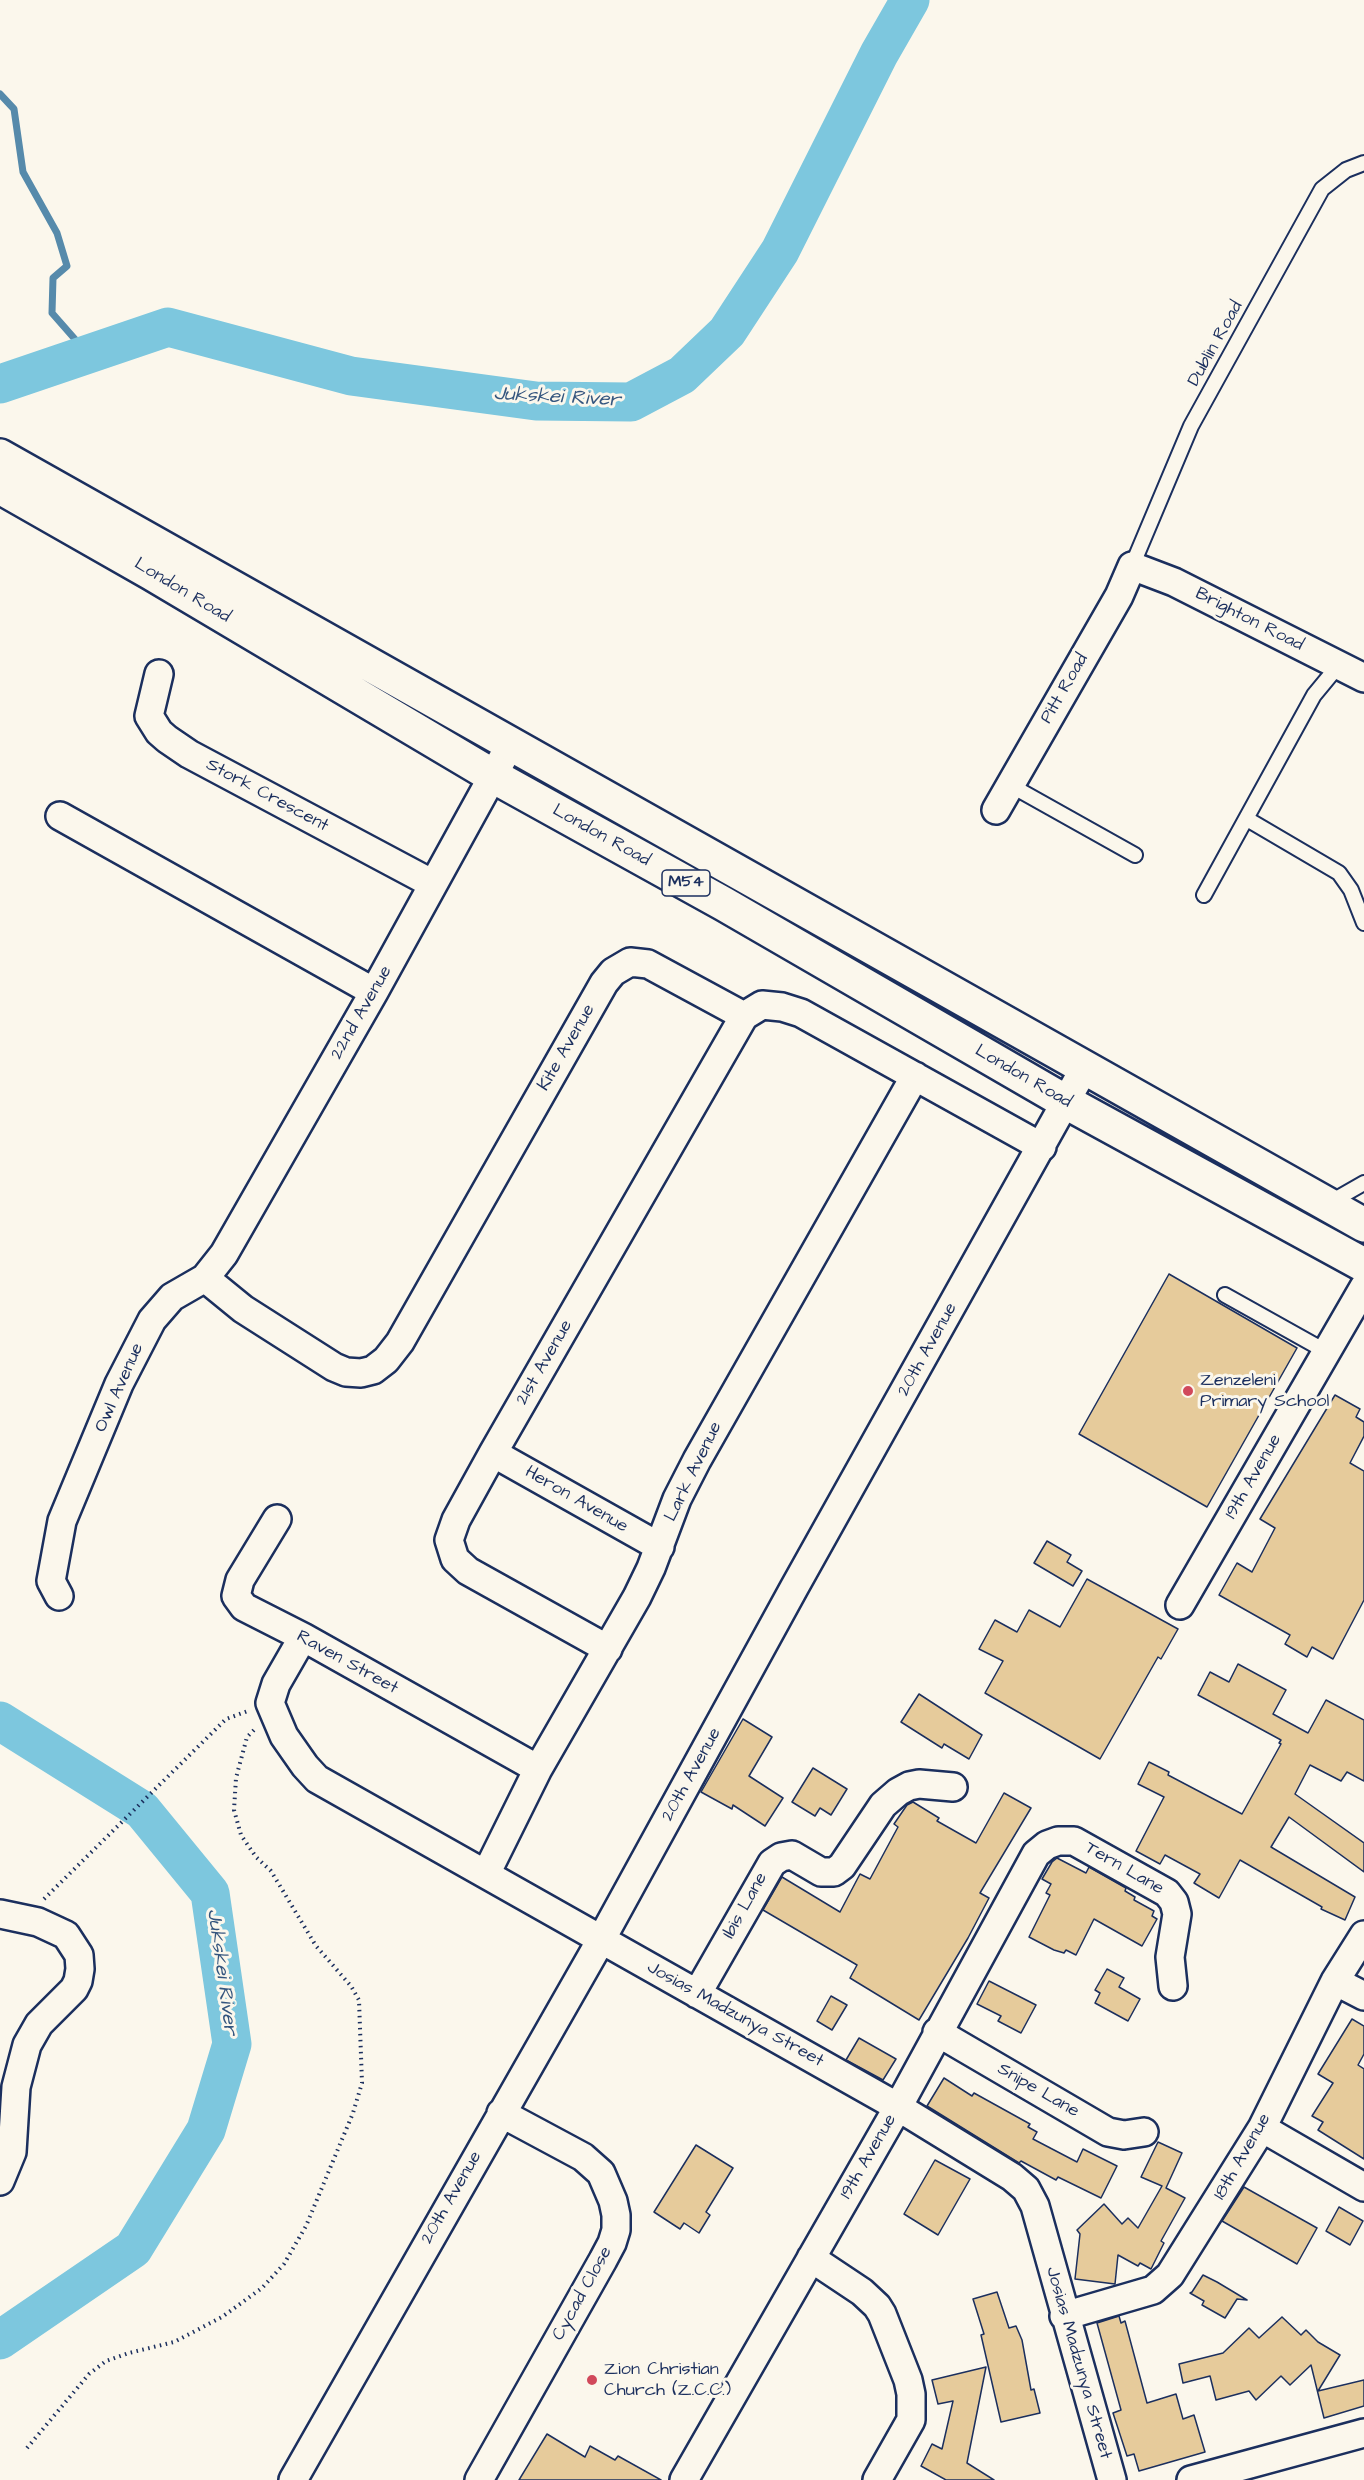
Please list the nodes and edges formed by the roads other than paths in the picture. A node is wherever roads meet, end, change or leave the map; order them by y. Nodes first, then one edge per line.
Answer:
1 (1364, 163) edge
2 (0, 456) edge
3 (15, 484) edge
4 (1132, 566) junction
5 (1338, 666) junction
6 (159, 674) dead end
7 (1364, 678) edge
8 (511, 743) junction
9 (493, 776) junction
10 (1010, 785) junction
11 (996, 810) dead end
12 (60, 816) dead end
13 (1247, 819) junction
14 (1135, 855) dead end
15 (433, 884) junction
16 (1204, 895) dead end
17 (1364, 923) edge
18 (375, 992) junction
19 (744, 1016) junction
20 (1085, 1067) junction
21 (915, 1076) junction
22 (1066, 1102) junction
23 (1042, 1147) junction
24 (1364, 1182) edge
25 (1327, 1204) junction
26 (1364, 1225) edge
27 (1364, 1265) edge
28 (205, 1278) junction
29 (1364, 1287) edge
30 (1226, 1295) dead end
31 (1327, 1352) junction
32 (493, 1453) junction
33 (277, 1519) dead end
34 (660, 1547) junction
35 (60, 1596) dead end
36 (1180, 1605) dead end
37 (303, 1637) junction
38 (608, 1648) junction
39 (538, 1769) junction
40 (953, 1787) dead end
41 (1058, 1841) joint
42 (486, 1874) junction
43 (0, 1914) edge
44 (1364, 1935) edge
45 (601, 1940) junction
46 (1335, 1981) junction
47 (1173, 1986) dead end
48 (697, 1994) junction
49 (1364, 1996) edge
50 (937, 2032) junction
51 (898, 2108) junction
52 (501, 2113) junction
53 (1262, 2128) junction
54 (1144, 2132) dead end
55 (0, 2181) edge
56 (1364, 2187) edge
57 (811, 2258) junction
58 (1064, 2316) junction
59 (1364, 2433) edge
60 (293, 2480) edge
61 (479, 2480) edge
62 (684, 2480) edge
63 (877, 2480) edge
64 (1112, 2480) edge
65 (1191, 2480) edge

1 - 4 lane, Dublin Road
2 - 3 main road, London Road / M54
3 - 8 main road, London Road / M54
3 - 9 main road, London Road / M54
4 - 5 street, Brighton Road
4 - 10 street, Pitt Road
5 - 7 street, Brighton Road
5 - 13 lane
6 - 15 street, Stork Crescent
8 - 9 street, 22nd Avenue
8 - 20 main road, London Road / M54
9 - 15 street, 22nd Avenue
9 - 22 main road, London Road / M54
10 - 11 street, Pitt Road
10 - 14 lane
12 - 18 street
13 - 16 lane
13 - 17 lane
15 - 18 street, 22nd Avenue
18 - 28 street, 22nd Avenue
19 - 21 street
19 - 28 street, Kite Avenue
19 - 32 street, 21st Avenue
20 - 22 street, 20th Avenue
20 - 25 main road, London Road / M54
21 - 23 street
21 - 34 street, Lark Avenue
22 - 23 street, 20th Avenue
22 - 27 main road, London Road / M54
23 - 45 street, 20th Avenue
24 - 25 lane
25 - 26 main road, London Road / M54
28 - 35 street, Owl Avenue
29 - 31 street, 19th Avenue
30 - 31 lane
31 - 36 street, 19th Avenue
32 - 34 street, Heron Avenue
32 - 38 street, 21st Avenue
33 - 37 street, Raven Street
34 - 38 street, Lark Avenue
37 - 39 street, Raven Street
37 - 42 street, Josias Madzunya Street
38 - 39 street, Lark Avenue
39 - 42 street, Lark Avenue
40 - 48 street, Ibis Lane
41 - 47 street, Tern Lane
41 - 50 street, 19th Avenue
42 - 45 street, Josias Madzunya Street
43 - 55 street
44 - 46 street, 18th Avenue
45 - 48 street, Josias Madzunya Street
45 - 52 street, 20th Avenue
46 - 49 street
46 - 53 street, 18th Avenue
48 - 51 street, Josias Madzunya Street
50 - 51 street, 19th Avenue
50 - 54 street, Snipe Lane
51 - 57 street, 19th Avenue
51 - 58 street, Josias Madzunya Street
52 - 60 street, 20th Avenue
52 - 61 street, Cycad Close
53 - 56 street
53 - 58 street, 18th Avenue
57 - 62 street, 19th Avenue
57 - 63 street
58 - 64 street, Josias Madzunya Street
59 - 65 street

